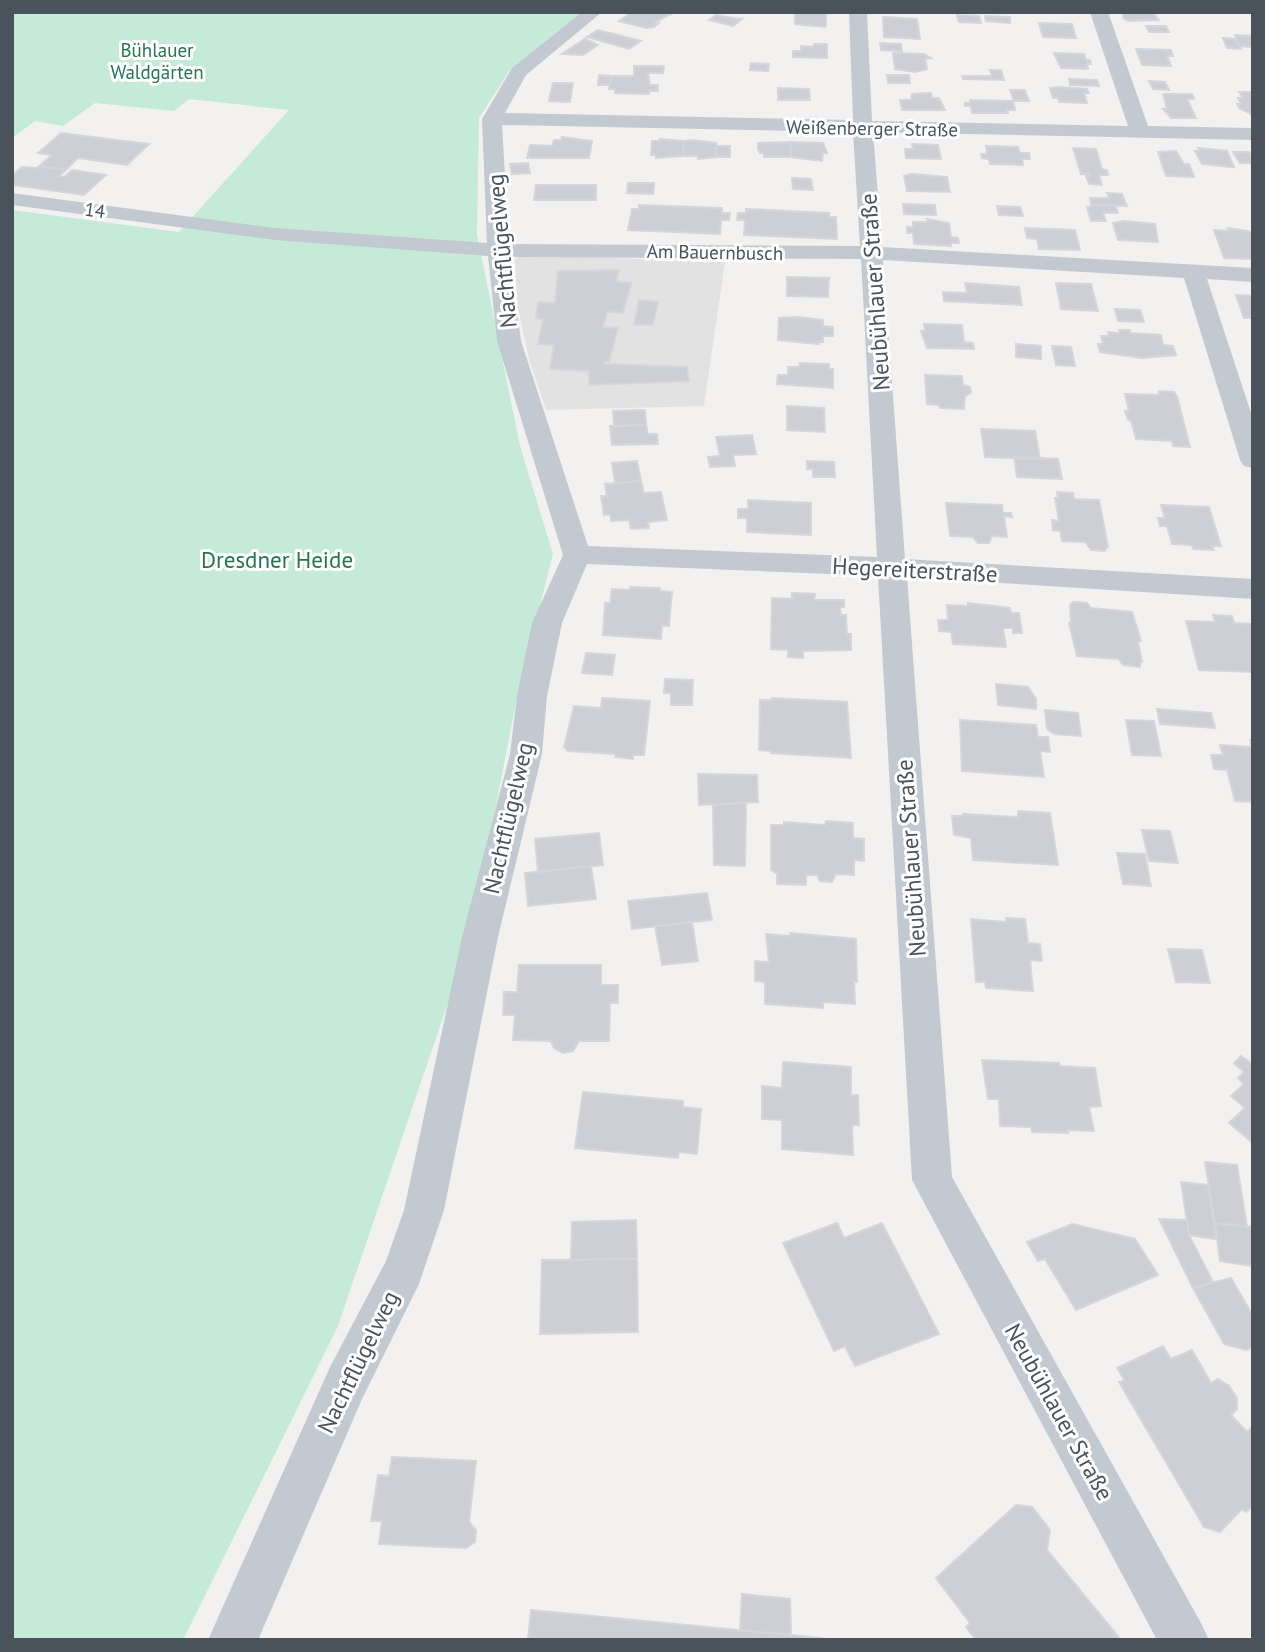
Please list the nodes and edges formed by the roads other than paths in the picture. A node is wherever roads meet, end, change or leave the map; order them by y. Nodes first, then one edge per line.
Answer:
1 (594, 12) edge
2 (858, 12) edge
3 (1099, 12) edge
4 (492, 119) junction
5 (863, 128) junction
6 (1140, 132) junction
7 (1253, 134) edge
8 (12, 199) edge
9 (177, 221) joint
10 (498, 250) junction
11 (873, 253) junction
12 (1194, 273) junction
13 (1253, 275) edge
14 (1253, 460) edge
15 (576, 555) junction
16 (892, 567) junction
17 (1253, 589) edge
18 (233, 1640) edge
19 (1184, 1640) edge

1 - 4 street
2 - 5 street, Neubühlauer Straße
3 - 6 street
4 - 5 street, Weißenberger Straße
4 - 10 street, Nachtflügelweg
5 - 6 street, Weißenberger Straße
5 - 11 street, Neubühlauer Straße
6 - 7 street, Weißenberger Straße
8 - 9 street, 14
9 - 10 street, Am Bauernbusch
10 - 11 street, Am Bauernbusch
10 - 15 street, Nachtflügelweg
11 - 12 street, Am Bauernbusch
11 - 16 street, Neubühlauer Straße
12 - 13 street, Am Bauernbusch
12 - 14 street
15 - 16 street, Hegereiterstraße
15 - 18 street, Nachtflügelweg
16 - 17 street, Hegereiterstraße
16 - 19 street, Neubühlauer Straße

